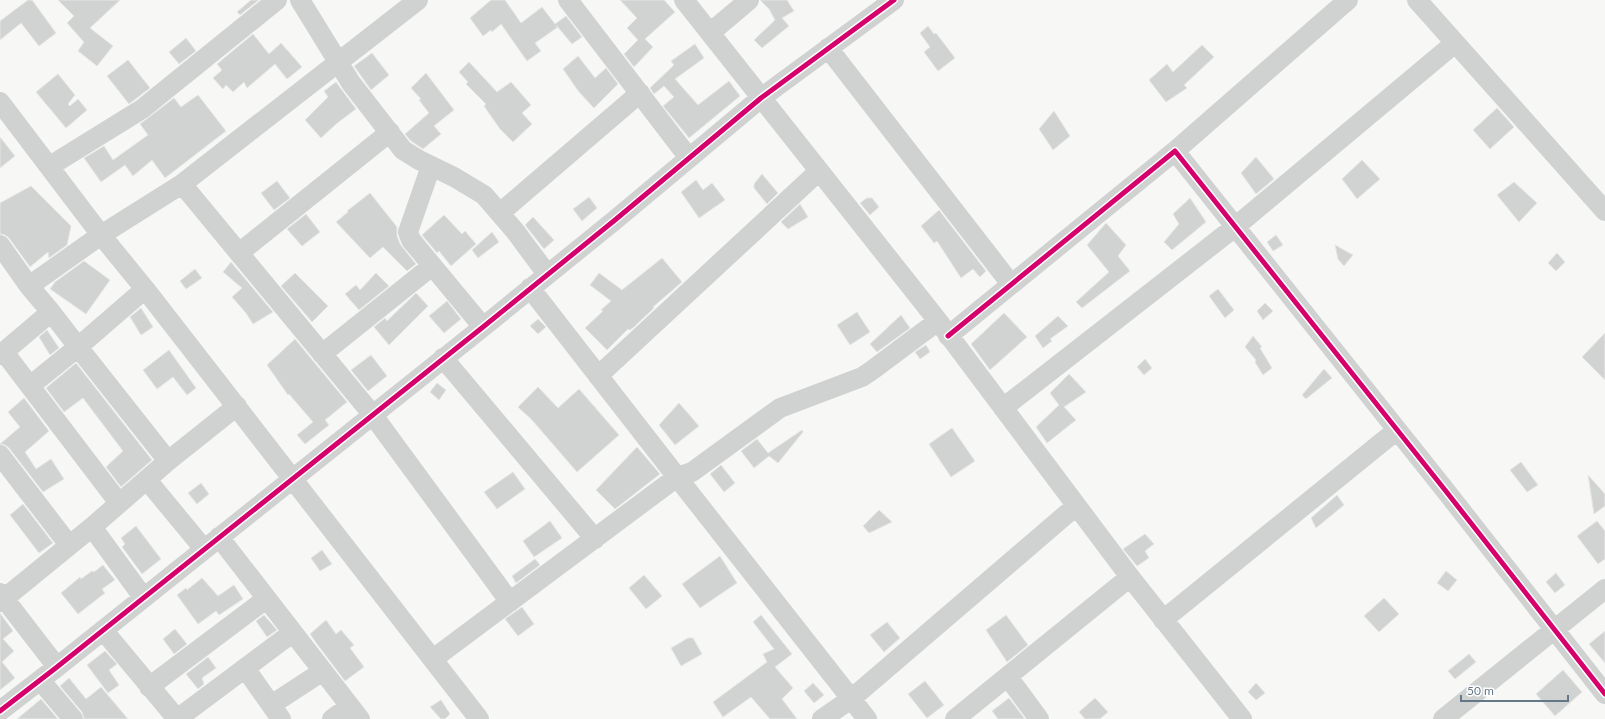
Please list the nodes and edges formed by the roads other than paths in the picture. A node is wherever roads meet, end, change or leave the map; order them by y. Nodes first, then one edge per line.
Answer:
1 (277, 0) edge
2 (300, 0) edge
3 (568, 0) edge
4 (684, 0) edge
5 (749, 0) edge
6 (894, 0) edge
7 (1348, 0) edge
8 (1417, 0) edge
9 (413, 2) edge
10 (710, 32) junction
11 (1455, 43) junction
12 (828, 48) junction
13 (338, 63) junction
14 (640, 93) junction
15 (761, 98) junction
16 (0, 102) edge
17 (390, 132) junction
18 (1175, 151) junction
19 (689, 158) junction
20 (50, 166) junction
21 (431, 166) junction
22 (819, 172) junction
23 (182, 184) junction
24 (1605, 211) edge
25 (500, 213) junction
26 (1235, 226) junction
27 (102, 235) junction
28 (1, 248) edge
29 (239, 253) junction
30 (432, 266) junction
31 (547, 274) junction
32 (1011, 284) junction
33 (29, 286) junction
34 (530, 288) junction
35 (145, 289) junction
36 (51, 312) junction
37 (483, 327) junction
38 (943, 328) junction
39 (78, 347) junction
40 (2, 354) edge
41 (322, 354) junction
42 (443, 358) junction
43 (598, 376) junction
44 (30, 386) junction
45 (237, 406) junction
46 (1003, 408) junction
47 (372, 414) junction
48 (1397, 430) junction
49 (0, 455) edge
50 (168, 461) junction
51 (677, 477) junction
52 (292, 478) junction
53 (146, 480) junction
54 (119, 503) junction
55 (1076, 506) junction
56 (92, 527) junction
57 (595, 539) junction
58 (212, 543) junction
59 (69, 545) junction
60 (1130, 577) junction
61 (1605, 589) edge
62 (1, 597) edge
63 (143, 598) junction
64 (266, 599) junction
65 (510, 602) junction
66 (1163, 620) junction
67 (103, 630) junction
68 (1556, 630) junction
69 (292, 633) junction
70 (433, 659) junction
71 (57, 667) junction
72 (245, 668) junction
73 (323, 671) junction
74 (1008, 677) junction
75 (40, 680) junction
76 (149, 686) junction
77 (1605, 694) edge
78 (851, 699) junction
79 (0, 710) edge
80 (276, 712) edge
81 (355, 712) edge
82 (473, 717) edge
83 (73, 719) edge
84 (177, 719) edge
85 (332, 719) edge
86 (822, 719) edge
87 (867, 719) edge
88 (956, 719) edge
89 (1039, 719) edge
90 (1242, 719) edge
91 (1443, 719) edge

1 - 20 street
2 - 13 street
3 - 14 street
4 - 10 street
5 - 10 street
6 - 12 street
7 - 18 street
8 - 11 street
9 - 13 street
10 - 15 street
11 - 24 street
11 - 26 street
12 - 15 street
12 - 32 street
13 - 17 street
13 - 23 street
14 - 19 street
14 - 25 street
15 - 19 street
15 - 22 street
16 - 20 street
17 - 21 street
17 - 29 street
18 - 26 street
18 - 32 street
19 - 31 street
20 - 27 street
21 - 25 street
21 - 30 street
22 - 38 street
22 - 43 street
23 - 27 street
23 - 29 street
25 - 31 street
26 - 46 street
26 - 48 street
27 - 33 street
27 - 35 street
28 - 33 street
29 - 41 street
30 - 37 street
30 - 41 street
31 - 34 street
32 - 38 street
33 - 36 street
34 - 37 street
34 - 43 street
35 - 39 street
35 - 45 street
36 - 39 street
36 - 40 street
37 - 42 street
38 - 46 street
38 - 51 street
39 - 44 street
39 - 50 street
40 - 44 street
41 - 47 street
42 - 47 street
42 - 57 street
43 - 51 street
44 - 54 street
45 - 50 street
45 - 52 street
46 - 55 street
47 - 52 street
47 - 65 street
48 - 66 street
48 - 68 street
49 - 59 street
50 - 53 street
51 - 57 street
51 - 78 street
52 - 58 street
52 - 70 street
53 - 54 street
53 - 58 street
54 - 56 street
55 - 60 street
55 - 78 street
56 - 59 street
56 - 63 street
57 - 65 street
58 - 63 street
58 - 64 street
59 - 62 street
60 - 66 street
60 - 74 street
61 - 68 street
62 - 71 street
63 - 67 street
64 - 69 street
64 - 76 street
65 - 70 street
66 - 90 street
67 - 71 street
67 - 76 street
68 - 77 street
68 - 91 street
69 - 72 street
69 - 73 street
70 - 82 street
71 - 75 street
72 - 80 street
72 - 84 street
73 - 80 street
73 - 81 street
74 - 88 street
74 - 89 street
75 - 79 street
75 - 83 street
76 - 84 street
78 - 86 street
78 - 87 street
81 - 85 street

